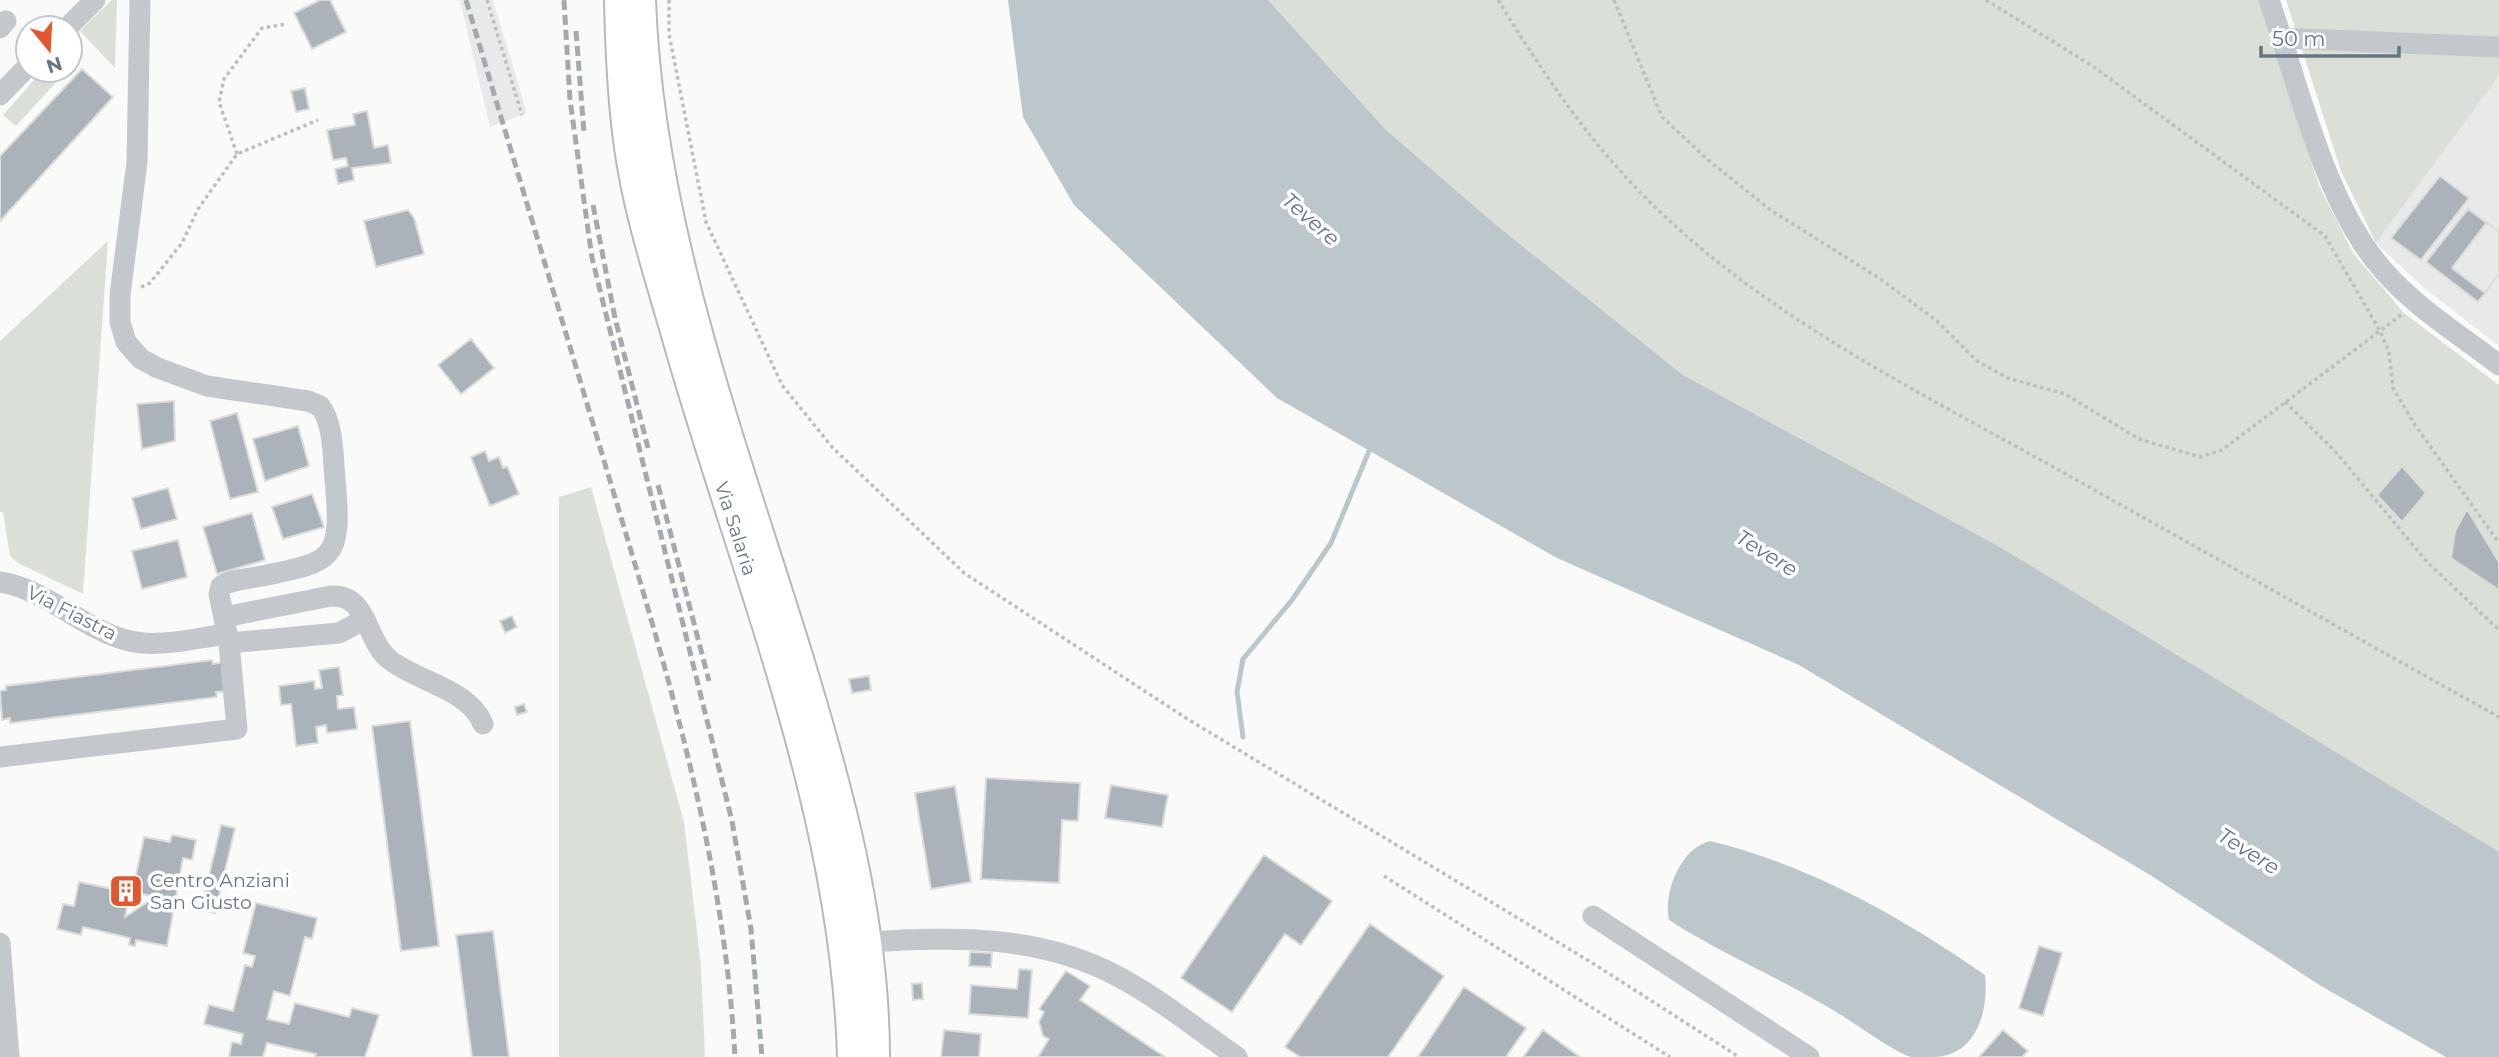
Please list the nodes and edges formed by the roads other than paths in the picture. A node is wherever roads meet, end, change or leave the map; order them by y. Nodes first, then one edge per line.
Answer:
1 (96, 0) edge
2 (140, 0) edge
3 (619, 0) edge
4 (641, 0) edge
5 (2269, 0) edge
6 (82, 14) edge
7 (2282, 38) junction
8 (2499, 47) edge
9 (14, 80) edge
10 (0, 95) edge
11 (2499, 365) edge
12 (0, 582) edge
13 (365, 620) junction
14 (227, 631) junction
15 (484, 724) dead end
16 (0, 757) edge
17 (1593, 916) dead end
18 (867, 942) junction
19 (0, 943) edge
20 (9, 1057) edge
21 (852, 1057) edge
22 (875, 1057) edge
23 (1237, 1057) edge
24 (1809, 1057) edge

1 - 6 street
2 - 14 street
3 - 21 main road, Via Salaria
4 - 18 main road, Via Salaria
5 - 7 street
7 - 8 street
7 - 11 street
9 - 10 street
12 - 14 street, Via Fiastra
13 - 14 street
13 - 14 street, Via Fiastra
13 - 15 street, Via Fiastra
14 - 16 street
17 - 24 street
18 - 22 main road, Via Salaria
18 - 23 street
19 - 20 street

